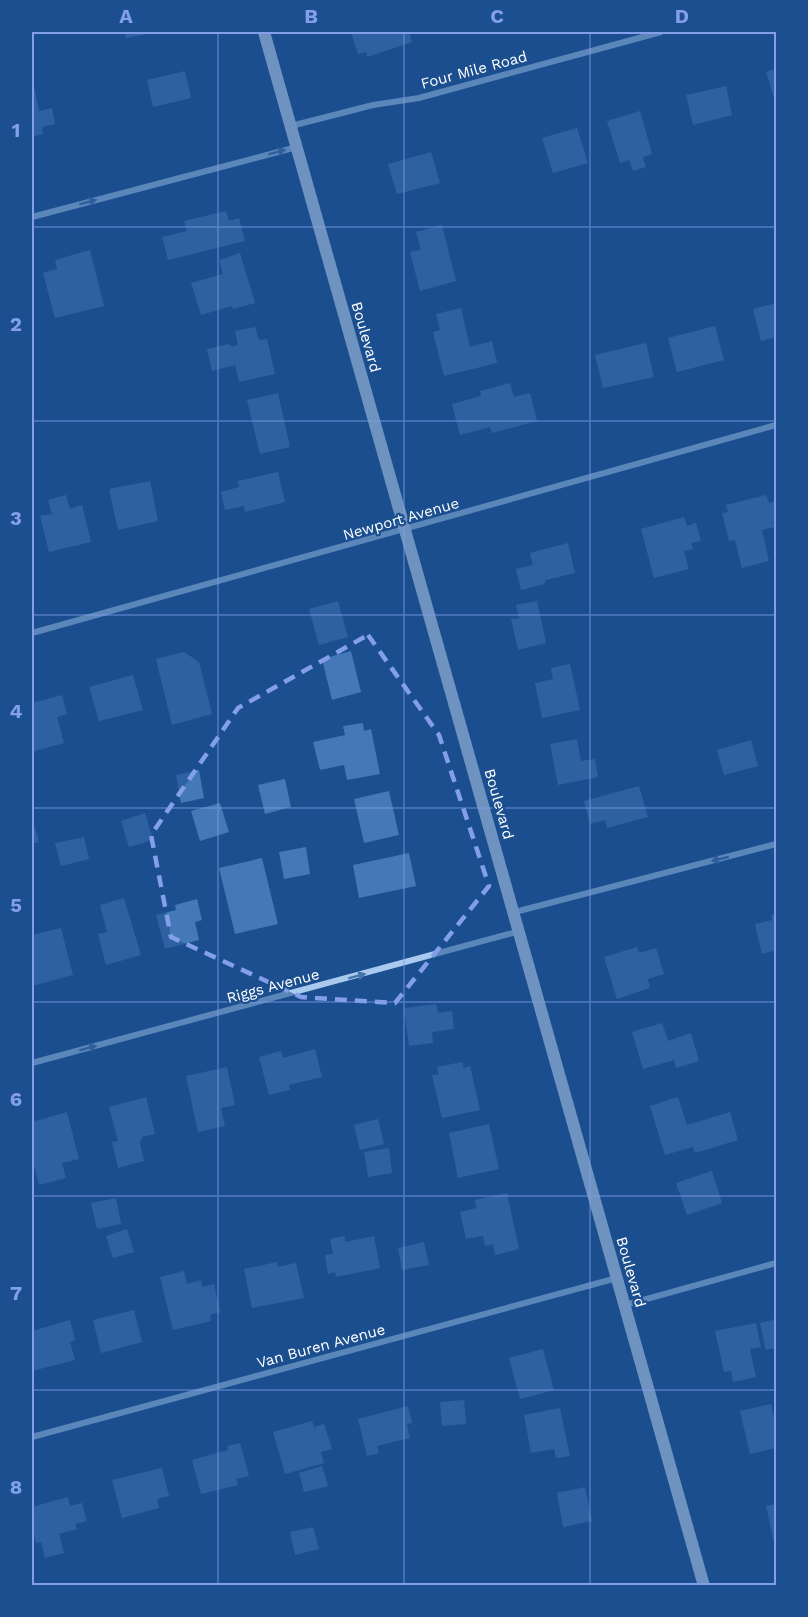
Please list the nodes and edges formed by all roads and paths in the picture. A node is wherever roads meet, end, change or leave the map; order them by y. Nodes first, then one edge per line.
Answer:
1 (264, 32) edge
2 (661, 32) edge
3 (291, 126) junction
4 (297, 147) junction
5 (32, 217) edge
6 (777, 425) edge
7 (406, 530) junction
8 (32, 633) edge
9 (777, 844) edge
10 (514, 912) junction
11 (520, 931) junction
12 (32, 1063) edge
13 (777, 1263) edge
14 (617, 1278) junction
15 (625, 1305) junction
16 (32, 1437) edge
17 (704, 1586) edge

1 - 3 main road, Boulevard
2 - 3 street, Four Mile Road
3 - 4 main road, Boulevard
5 -> 4 street
4 - 7 main road, Boulevard
6 - 7 street, Newport Avenue
7 - 8 street, Newport Avenue
7 - 10 main road, Boulevard
9 -> 10 street
10 - 11 main road, Boulevard
12 -> 11 street, Riggs Avenue
11 - 14 main road, Boulevard
13 - 15 street
14 - 15 main road, Boulevard
14 - 16 street, Van Buren Avenue
15 - 17 main road, Boulevard

